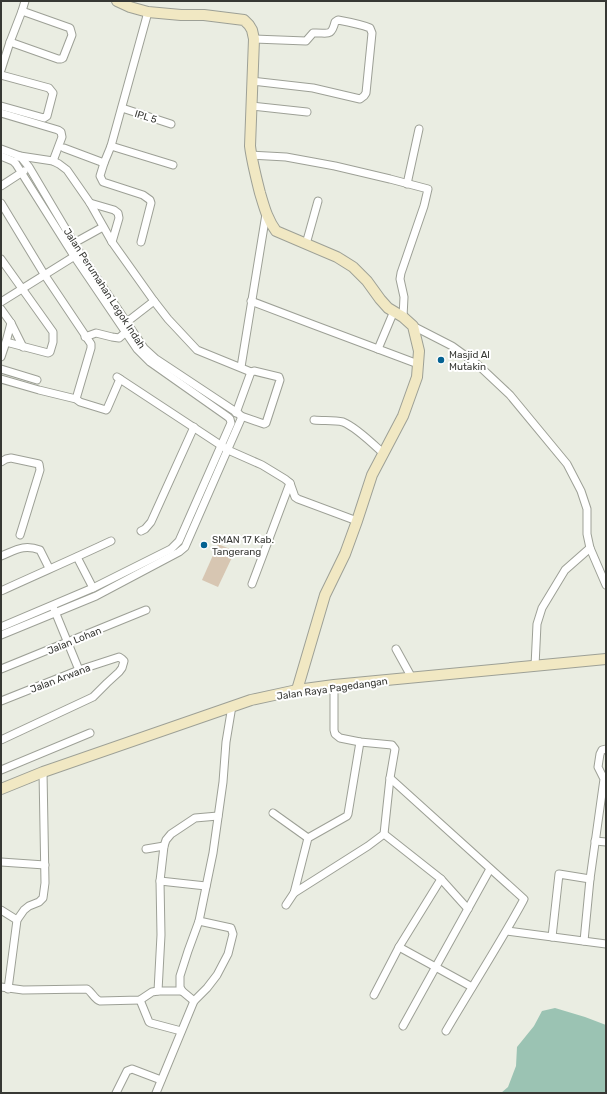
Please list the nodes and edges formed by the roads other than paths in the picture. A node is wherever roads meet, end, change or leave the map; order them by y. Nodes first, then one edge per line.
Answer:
1 (25, 1) edge
2 (117, 1) edge
3 (130, 4) edge
4 (22, 11) junction
5 (148, 12) junction
6 (254, 39) junction
7 (10, 42) junction
8 (1, 70) edge
9 (1, 75) edge
10 (252, 80) junction
11 (1, 106) edge
12 (252, 106) junction
13 (122, 108) junction
14 (307, 112) dead end
15 (1, 113) edge
16 (171, 124) dead end
17 (419, 130) dead end
18 (111, 146) junction
19 (64, 148) dead end
20 (1, 149) edge
21 (251, 155) junction
22 (1, 156) edge
23 (20, 156) junction
24 (13, 161) junction
25 (53, 161) junction
26 (104, 162) junction
27 (173, 165) dead end
28 (29, 168) junction
29 (22, 172) junction
30 (407, 184) junction
31 (1, 186) edge
32 (318, 201) dead end
33 (1, 203) edge
34 (90, 203) junction
35 (266, 213) junction
36 (103, 227) junction
37 (112, 242) junction
38 (141, 242) dead end
39 (74, 243) junction
40 (306, 244) junction
41 (77, 254) junction
42 (1, 259) edge
43 (44, 274) junction
44 (22, 289) junction
45 (154, 301) junction
46 (251, 301) junction
47 (1, 302) edge
48 (1, 309) edge
49 (398, 314) junction
50 (11, 323) junction
51 (413, 326) junction
52 (125, 327) junction
53 (85, 337) junction
54 (6, 342) junction
55 (23, 347) junction
56 (378, 349) junction
57 (1, 357) edge
58 (418, 364) junction
59 (241, 367) junction
60 (1, 369) edge
61 (251, 372) junction
62 (1, 378) edge
63 (37, 380) dead end
64 (76, 399) junction
65 (239, 415) junction
66 (314, 420) dead end
67 (194, 427) junction
68 (221, 445) junction
69 (228, 450) junction
70 (384, 454) junction
71 (1, 462) edge
72 (290, 483) junction
73 (357, 521) junction
74 (141, 531) dead end
75 (20, 535) dead end
76 (111, 540) dead end
77 (590, 548) junction
78 (1, 556) edge
79 (77, 557) junction
80 (49, 568) junction
81 (252, 584) dead end
82 (606, 584) edge
83 (93, 588) junction
84 (1, 591) edge
85 (52, 605) junction
86 (146, 610) dead end
87 (55, 613) junction
88 (1, 626) edge
89 (1, 635) edge
90 (67, 642) junction
91 (396, 649) dead end
92 (606, 659) edge
93 (536, 666) junction
94 (1, 669) edge
95 (79, 670) junction
96 (412, 678) junction
97 (334, 685) junction
98 (297, 690) junction
99 (1, 701) edge
100 (232, 706) junction
101 (90, 733) dead end
102 (1, 740) edge
103 (360, 742) junction
104 (606, 749) edge
105 (1, 770) edge
106 (43, 772) junction
107 (390, 778) junction
108 (1, 789) edge
109 (273, 813) dead end
110 (218, 816) junction
111 (384, 834) junction
112 (308, 838) junction
113 (595, 841) junction
114 (606, 842) edge
115 (164, 846) junction
116 (146, 849) dead end
117 (1, 862) edge
118 (44, 866) junction
119 (490, 869) junction
120 (441, 879) junction
121 (590, 879) junction
122 (160, 881) junction
123 (206, 886) junction
124 (294, 893) junction
125 (286, 905) dead end
126 (468, 909) junction
127 (1, 910) edge
128 (17, 920) junction
129 (199, 921) junction
130 (507, 931) junction
131 (552, 937) junction
132 (584, 941) junction
133 (606, 944) edge
134 (399, 948) junction
135 (436, 967) junction
136 (472, 987) junction
137 (5, 988) edge
138 (158, 991) junction
139 (182, 991) junction
140 (374, 994) dead end
141 (140, 1000) junction
142 (194, 1001) junction
143 (403, 1026) dead end
144 (181, 1031) junction
145 (446, 1031) dead end
146 (161, 1080) junction
147 (116, 1093) edge
148 (156, 1093) edge

1 - 4 street
2 - 3 street
3 - 5 street
4 - 7 street
4 - 7 street
5 - 6 street
5 - 13 street
6 - 10 street
6 - 10 street
7 - 8 street
9 - 11 street
10 - 12 street
12 - 14 street
12 - 21 street
13 - 16 street, IPL 5
13 - 18 street
15 - 25 street
17 - 30 street
18 - 26 street
18 - 27 street
19 - 26 street
20 - 23 street
21 - 30 street
21 - 35 street
22 - 24 street, Jalan Perumahan Legok Indah
23 - 24 street
23 - 25 street
23 - 28 street, Jalan Perumahan Legok Indah
24 - 29 street, Jalan Perumahan Legok Indah
25 - 34 street
26 - 38 street
28 - 29 street
28 - 39 street, Jalan Perumahan Legok Indah
29 - 31 street
29 - 41 street, Jalan Perumahan Legok Indah
30 - 49 street
32 - 40 street
33 - 43 street
34 - 36 street
34 - 37 street
35 - 40 street
35 - 46 street
36 - 37 street
36 - 39 street
37 - 45 street
39 - 41 street, Jalan Perumahan Legok Indah
40 - 49 street
41 - 43 street
41 - 52 street, Jalan Perumahan Legok Indah
42 - 44 street
43 - 44 street
43 - 53 street
44 - 47 street
44 - 55 street
45 - 52 street
45 - 59 street
46 - 56 street
46 - 59 street
48 - 50 street
49 - 51 street
49 - 56 street
50 - 54 street
50 - 55 street
51 - 58 street
51 - 77 street
52 - 53 street
52 - 65 street, Jalan Perumahan Legok Indah
52 - 68 street, Jalan Perumahan Legok Indah
53 - 64 street
54 - 55 street
54 - 57 street
56 - 58 street
58 - 70 street
59 - 61 street
60 - 63 street
61 - 65 street
61 - 65 street, Jalan Perumahan Legok Indah
62 - 64 street
64 - 67 street
65 - 69 street
66 - 70 street
67 - 68 street
67 - 74 street
68 - 69 street
68 - 83 street, Jalan Perumahan Legok Indah
69 - 72 street
69 - 87 street
70 - 73 street
71 - 75 street
72 - 73 street
72 - 81 street
73 - 98 street
76 - 79 street
77 - 82 street
77 - 93 street
78 - 80 street
79 - 80 street
79 - 83 street
80 - 84 street
83 - 85 street, Jalan Perumahan Legok Indah
85 - 87 street
85 - 88 street, Jalan Perumahan Legok Indah
86 - 90 street, Jalan Lohan
87 - 89 street
87 - 90 street
90 - 94 street, Jalan Lohan
90 - 95 street
91 - 96 street
92 - 93 street, Jalan Raya Pagedangan
93 - 96 street, Jalan Raya Pagedangan
95 - 99 street, Jalan Arwana
95 - 102 street, Jalan Arwana
96 - 97 street, Jalan Raya Pagedangan
97 - 98 street, Jalan Raya Pagedangan
97 - 103 street
98 - 100 street, Jalan Raya Pagedangan
100 - 106 street, Jalan Raya Pagedangan
100 - 110 street
101 - 105 street
103 - 107 street
103 - 112 street
104 - 113 street
106 - 108 street, Jalan Raya Pagedangan
106 - 118 street
107 - 111 street
107 - 119 street
109 - 112 street
110 - 115 street
110 - 123 street
111 - 120 street
111 - 124 street
112 - 124 street
113 - 114 street
113 - 121 street
115 - 116 street
115 - 122 street
117 - 118 street
118 - 128 street
119 - 126 street
119 - 130 street
120 - 126 street
120 - 134 street
121 - 131 street
121 - 132 street
122 - 123 street
122 - 138 street
123 - 129 street
124 - 125 street
126 - 135 street
127 - 128 street
128 - 137 street
129 - 139 street
129 - 142 street
130 - 131 street
130 - 136 street
131 - 132 street
132 - 133 street
134 - 135 street
134 - 140 street
135 - 136 street
135 - 143 street
136 - 145 street
137 - 141 street
138 - 139 street
138 - 141 street
139 - 142 street
141 - 144 street
142 - 144 street
144 - 146 street
146 - 147 street
146 - 148 street

